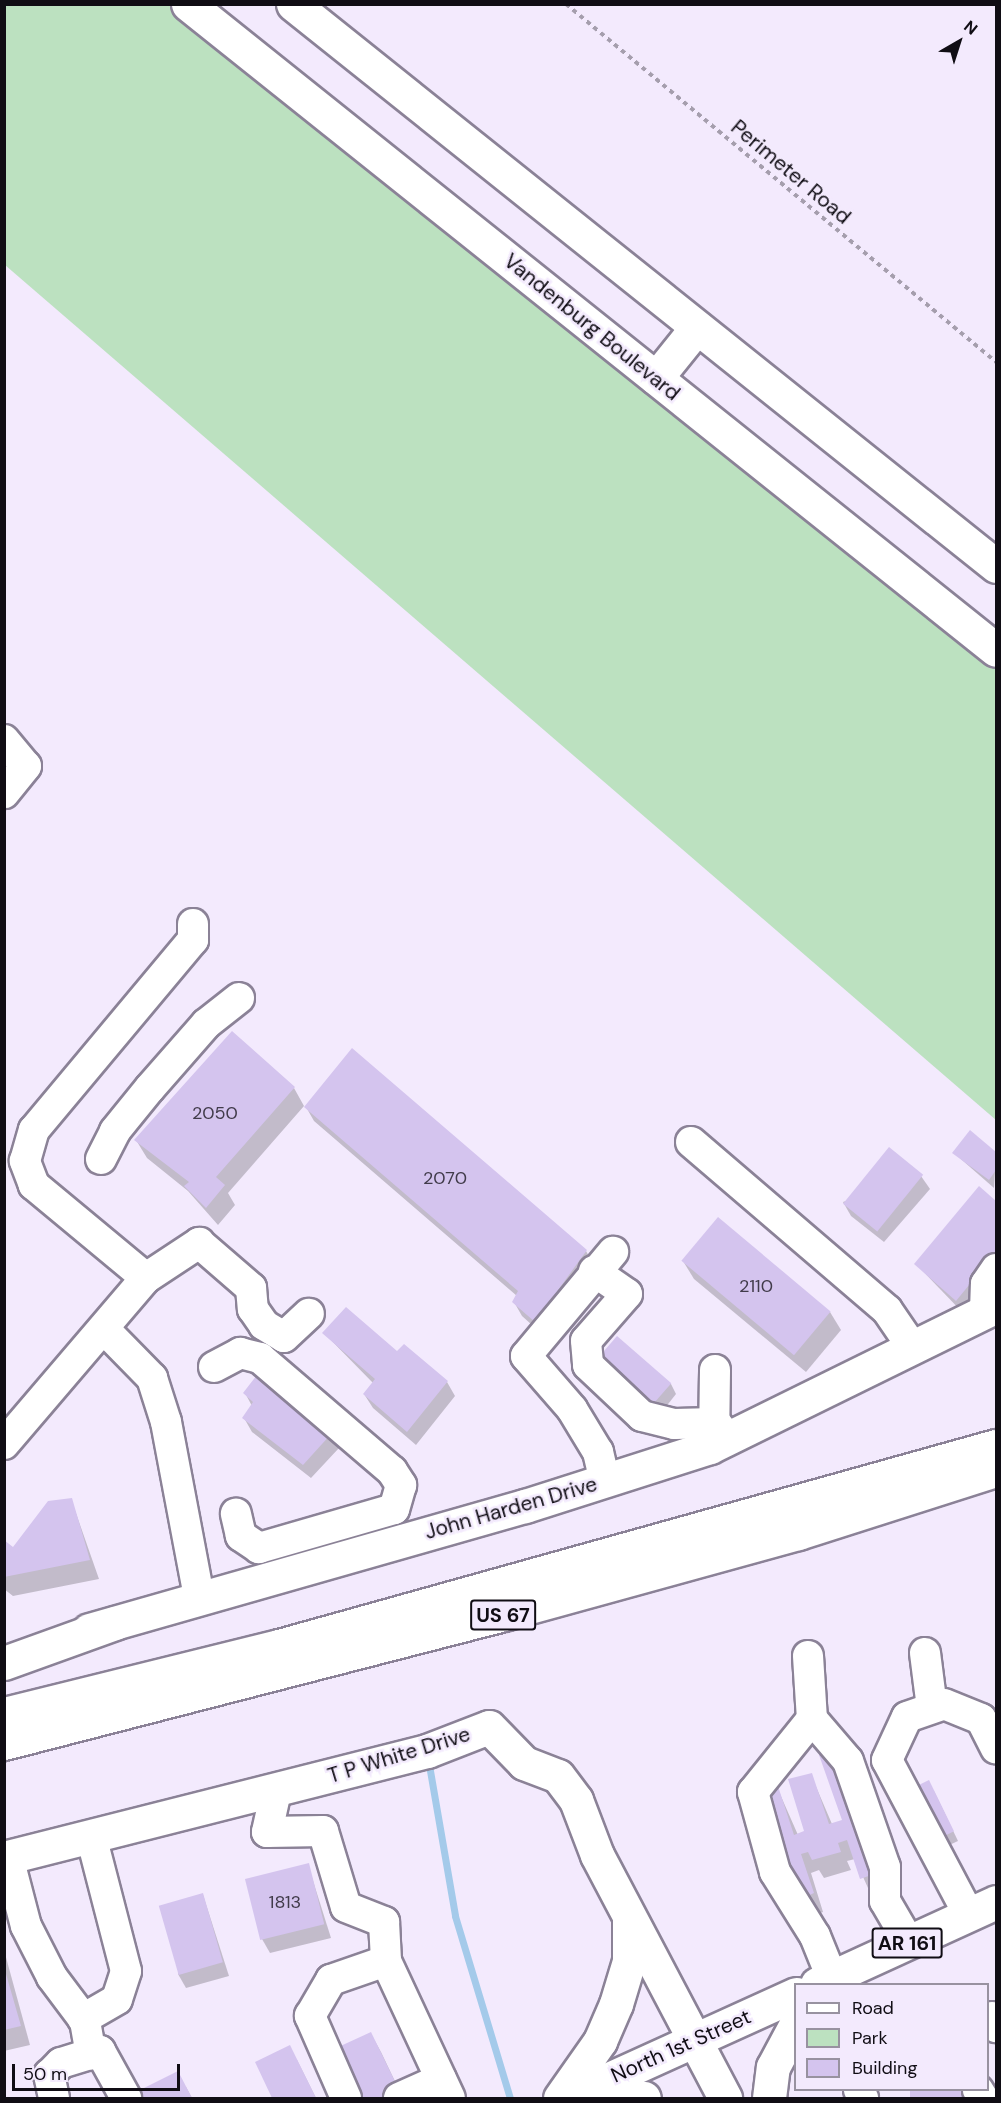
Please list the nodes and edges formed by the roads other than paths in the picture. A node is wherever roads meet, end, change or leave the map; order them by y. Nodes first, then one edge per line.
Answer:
1 (188, 4) edge
2 (293, 4) edge
3 (697, 327) junction
4 (656, 378) junction
5 (996, 566) edge
6 (996, 650) edge
7 (4, 740) edge
8 (4, 793) edge
9 (193, 924) dead end
10 (239, 998) dead end
11 (691, 1142) dead end
12 (101, 1159) dead end
13 (4, 1160) edge
14 (34, 1185) junction
15 (996, 1269) edge
16 (146, 1278) junction
17 (991, 1308) edge
18 (309, 1314) dead end
19 (104, 1329) junction
20 (913, 1348) junction
21 (214, 1367) dead end
22 (715, 1370) dead end
23 (718, 1435) junction
24 (4, 1444) edge
25 (996, 1446) edge
26 (996, 1470) edge
27 (605, 1482) junction
28 (236, 1514) dead end
29 (199, 1596) junction
30 (115, 1623) junction
31 (925, 1653) dead end
32 (4, 1654) edge
33 (808, 1656) dead end
34 (4, 1663) edge
35 (932, 1708) junction
36 (4, 1714) edge
37 (812, 1719) junction
38 (4, 1743) edge
39 (996, 1748) edge
40 (276, 1791) junction
41 (90, 1836) junction
42 (6, 1857) edge
43 (983, 1908) edge
44 (630, 1915) junction
45 (909, 1942) junction
46 (386, 1960) junction
47 (817, 1983) edge
48 (821, 1983) edge
49 (794, 1996) edge
50 (83, 2019) junction
51 (794, 2026) edge
52 (697, 2040) junction
53 (92, 2054) junction
54 (445, 2089) edge
55 (569, 2097) edge
56 (54, 2098) edge
57 (126, 2098) edge
58 (346, 2098) edge
59 (399, 2098) edge
60 (644, 2098) edge
61 (725, 2098) edge
62 (769, 2098) edge

1 - 4 main road, Vandenburg Boulevard
2 - 3 main road
3 - 4 main road
3 - 5 main road
4 - 6 main road, Vandenburg Boulevard
7 - 8 lane
9 - 14 lane
10 - 12 lane
11 - 20 lane
13 - 14 lane
14 - 16 lane
15 - 17 lane
16 - 18 lane
16 - 19 lane
17 - 20 main road, John Harden Drive
19 - 24 lane
19 - 29 lane
20 - 23 main road, John Harden Drive
21 - 28 lane
22 - 23 lane
23 - 27 main road, John Harden Drive
23 - 27 lane
25 - 36 main road, US 67
26 - 38 main road, US 67
27 - 29 main road, John Harden Drive
29 - 30 main road, John Harden Drive
30 - 32 main road, John Harden Drive
30 - 34 main road
31 - 35 lane
33 - 37 lane
35 - 39 lane
35 - 43 lane
37 - 45 lane
37 - 47 lane
40 - 41 main road, T P White Drive
40 - 44 main road, T P White Drive
40 - 46 lane
41 - 42 main road, T P White Drive
41 - 50 lane
42 - 50 lane
43 - 45 main road, North 1st Street / AR 161
44 - 52 main road, T P White Drive
44 - 55 main road
45 - 48 main road, North 1st Street / AR 161
46 - 54 lane
46 - 58 lane
49 - 52 main road, North 1st Street / AR 161
50 - 53 lane
51 - 62 main road
52 - 55 main road, North 1st Street / AR 161
52 - 61 main road, T P White Drive
53 - 56 lane
53 - 57 lane
54 - 59 lane
55 - 60 main road

